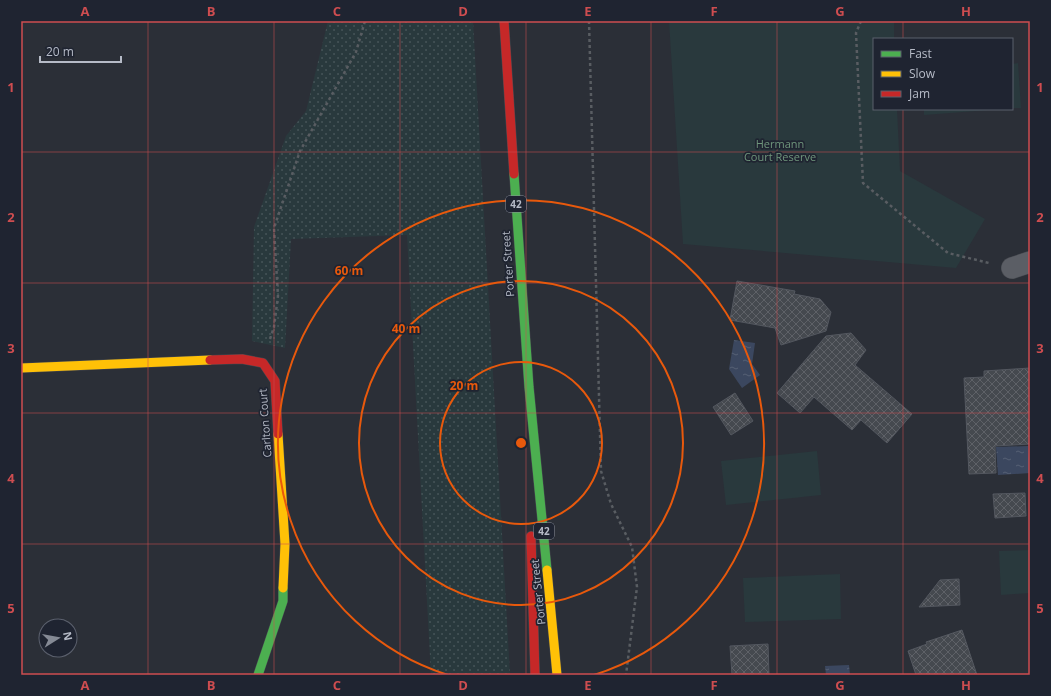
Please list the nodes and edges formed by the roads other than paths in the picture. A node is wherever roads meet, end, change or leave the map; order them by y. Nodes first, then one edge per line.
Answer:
1 (504, 21) edge
2 (21, 368) edge
3 (529, 387) junction
4 (531, 505) dead end
5 (531, 529) dead end
6 (258, 675) edge
7 (535, 675) edge
8 (557, 675) edge

1 - 3 main road, Porter Street / 42
2 - 6 main road, Carlton Court
3 - 4 main road, Porter Street / 42
3 - 8 main road, Porter Street / 42
5 - 7 main road, Porter Street / 42

